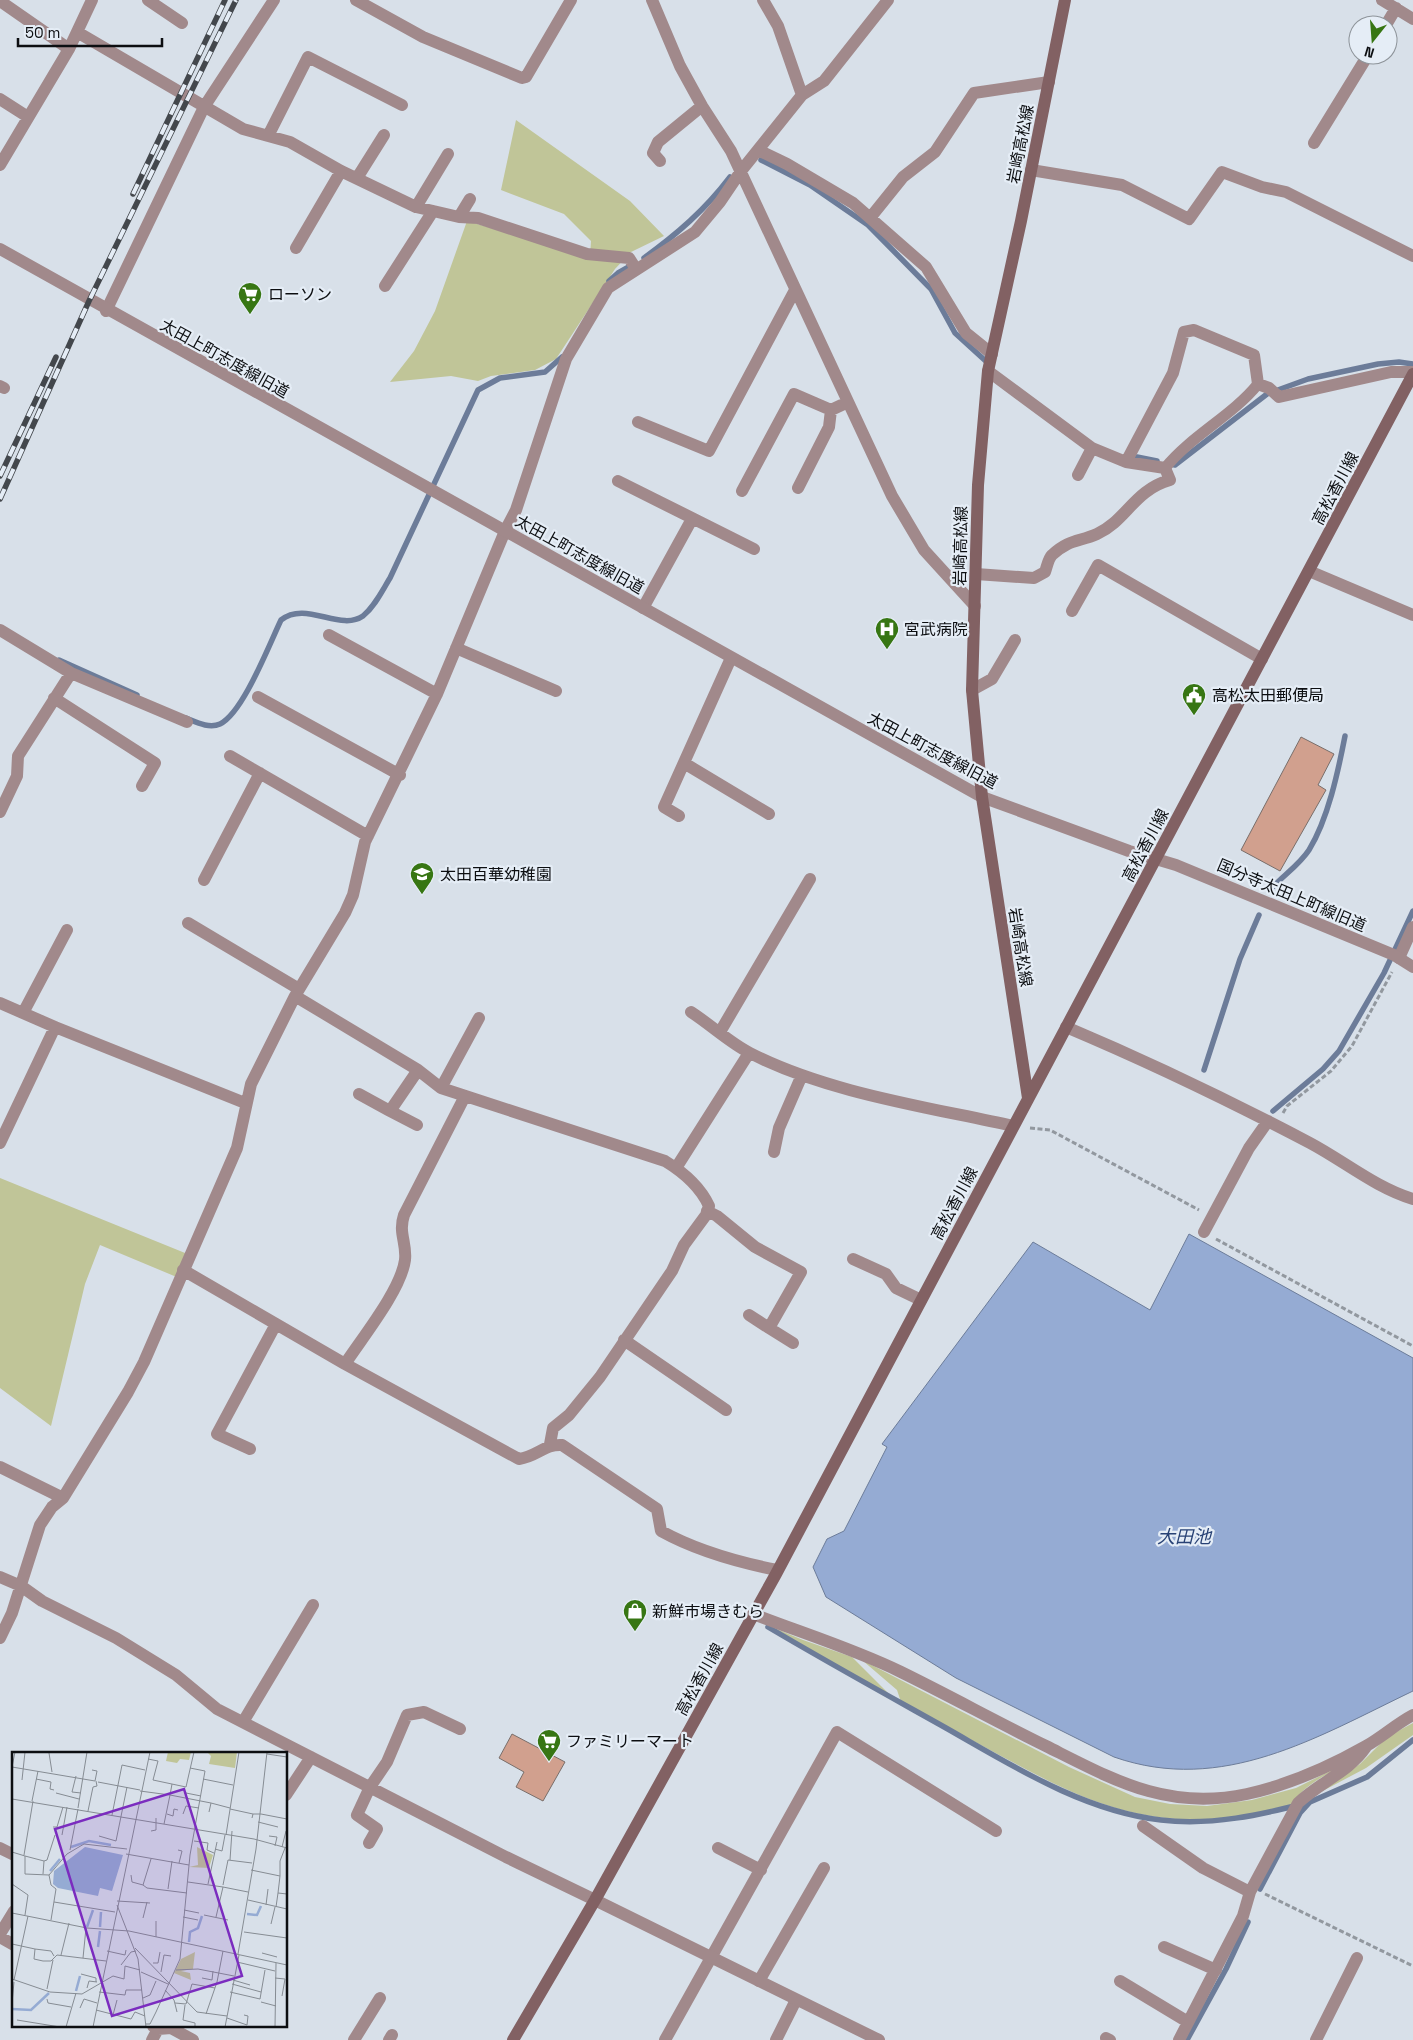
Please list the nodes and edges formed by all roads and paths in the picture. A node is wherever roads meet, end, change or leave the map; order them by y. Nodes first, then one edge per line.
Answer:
1 (92, 0) edge
2 (148, 0) edge
3 (274, 0) edge
4 (356, 0) edge
5 (571, 0) edge
6 (652, 0) edge
7 (763, 0) edge
8 (888, 0) edge
9 (1065, 0) edge
10 (1382, 0) edge
11 (0, 1) edge
12 (1396, 8) junction
13 (1392, 15) edge
14 (1413, 19) edge
15 (182, 23) dead end
16 (77, 32) junction
17 (69, 49) junction
18 (1362, 65) edge
19 (1049, 82) junction
20 (802, 95) junction
21 (0, 99) edge
22 (402, 105) dead end
23 (702, 106) junction
24 (204, 107) junction
25 (28, 117) junction
26 (384, 135) dead end
27 (268, 136) junction
28 (1314, 143) dead end
29 (758, 150) junction
30 (448, 154) dead end
31 (660, 161) dead end
32 (1, 162) edge
33 (1031, 170) junction
34 (341, 171) junction
35 (740, 171) junction
36 (357, 178) junction
37 (470, 199) dead end
38 (416, 207) junction
39 (434, 211) junction
40 (459, 217) junction
41 (870, 218) junction
42 (296, 248) dead end
43 (0, 250) edge
44 (1413, 256) edge
45 (636, 269) junction
46 (385, 286) dead end
47 (794, 290) junction
48 (106, 310) junction
49 (992, 354) junction
50 (988, 371) junction
51 (1412, 377) edge
52 (1268, 389) junction
53 (848, 402) junction
54 (831, 410) junction
55 (638, 422) dead end
56 (1092, 448) junction
57 (1126, 462) junction
58 (1167, 465) junction
59 (1078, 475) dead end
60 (618, 481) dead end
61 (798, 488) dead end
62 (742, 491) dead end
63 (692, 519) junction
64 (505, 531) junction
65 (754, 549) dead end
66 (1308, 571) junction
67 (976, 574) junction
68 (975, 606) junction
69 (643, 608) junction
70 (1072, 611) dead end
71 (1413, 615) edge
72 (0, 630) edge
73 (329, 635) dead end
74 (1016, 640) dead end
75 (456, 648) junction
76 (731, 658) junction
77 (1262, 660) junction
78 (71, 673) junction
79 (972, 690) junction
80 (556, 692) dead end
81 (437, 694) junction
82 (258, 697) dead end
83 (54, 698) junction
84 (187, 722) dead end
85 (230, 756) dead end
86 (684, 763) junction
87 (260, 773) junction
88 (400, 775) junction
89 (142, 786) dead end
90 (982, 797) junction
91 (1, 807) edge
92 (769, 814) dead end
93 (679, 816) dead end
94 (368, 836) junction
95 (1156, 860) junction
96 (810, 879) dead end
97 (204, 880) dead end
98 (188, 923) dead end
99 (1413, 927) edge
100 (66, 930) dead end
101 (1394, 955) junction
102 (1413, 967) edge
103 (297, 992) junction
104 (0, 1003) edge
105 (692, 1012) dead end
106 (23, 1014) junction
107 (478, 1018) dead end
108 (1066, 1027) junction
109 (55, 1028) junction
110 (720, 1032) junction
111 (749, 1053) junction
112 (418, 1070) junction
113 (802, 1075) junction
114 (441, 1088) junction
115 (359, 1094) dead end
116 (464, 1098) junction
117 (1028, 1098) junction
118 (246, 1103) junction
119 (390, 1111) junction
120 (1272, 1123) junction
121 (417, 1125) dead end
122 (1013, 1126) junction
123 (0, 1143) edge
124 (774, 1152) dead end
125 (676, 1168) junction
126 (1413, 1199) edge
127 (707, 1211) junction
128 (1204, 1232) dead end
129 (853, 1259) dead end
130 (183, 1270) junction
131 (921, 1300) junction
132 (749, 1316) dead end
133 (276, 1324) junction
134 (769, 1328) junction
135 (624, 1340) junction
136 (793, 1343) dead end
137 (345, 1364) junction
138 (726, 1410) dead end
139 (550, 1444) junction
140 (250, 1449) dead end
141 (0, 1467) edge
142 (63, 1498) junction
143 (777, 1570) junction
144 (0, 1577) edge
145 (21, 1586) junction
146 (313, 1605) dead end
147 (753, 1614) junction
148 (0, 1638) edge
149 (1413, 1715) edge
150 (243, 1722) junction
151 (460, 1729) dead end
152 (1367, 1746) junction
153 (311, 1757) junction
154 (370, 1787) junction
155 (288, 1792) edge
156 (1143, 1826) dead end
157 (996, 1831) dead end
158 (369, 1843) dead end
159 (0, 1848) edge
160 (718, 1848) dead end
161 (12, 1854) edge
162 (824, 1868) dead end
163 (761, 1870) junction
164 (1250, 1892) junction
165 (595, 1900) junction
166 (12, 1915) edge
167 (0, 1936) edge
168 (12, 1944) edge
169 (1164, 1947) dead end
170 (712, 1958) junction
171 (1357, 1958) dead end
172 (1413, 1966) edge
173 (1216, 1970) junction
174 (759, 1981) junction
175 (1120, 1981) dead end
176 (380, 1998) dead end
177 (796, 2000) junction
178 (1188, 2022) junction
179 (156, 2030) edge
180 (193, 2040) edge
181 (354, 2040) edge
182 (513, 2040) edge
183 (665, 2040) edge
184 (776, 2040) edge
185 (879, 2040) edge
186 (1179, 2040) edge
187 (1316, 2040) edge

1 - 16 street
2 - 15 street
3 - 24 street
4 - 5 street
6 - 23 street
7 - 20 street
8 - 20 street
9 - 19 main road, 岩崎高松線
10 - 12 street
11 - 17 street
12 - 13 street
12 - 14 street
16 - 17 street
16 - 24 street
17 - 25 street
18 - 28 street
19 - 33 main road, 岩崎高松線
19 - 41 street
20 - 29 street
21 - 25 street
22 - 27 street
23 - 31 street
23 - 35 street
24 - 27 street
24 - 48 street
25 - 32 street
26 - 36 street
27 - 34 street
29 - 35 street
29 - 41 street
30 - 38 street
33 - 44 street
33 - 49 main road, 岩崎高松線
34 - 36 street
34 - 42 street
35 - 45 street
35 - 47 street
36 - 38 street
37 - 40 street
38 - 39 street
39 - 40 street
39 - 46 street
40 - 45 street
41 - 49 street
43 - 48 street, 太田上町志度線旧道
45 - 64 street
47 - 53 street
47 - 55 street
48 - 64 street, 太田上町志度線旧道
49 - 50 main road, 岩崎高松線
50 - 56 street
50 - 67 main road, 岩崎高松線
51 - 52 street
51 - 66 main road, 高松香川線
52 - 57 street
52 - 58 lane
53 - 54 street
53 - 68 street
54 - 61 street
54 - 62 street
56 - 57 street
56 - 59 street
57 - 58 street
58 - 67 street
60 - 63 street
63 - 65 street
63 - 69 street
64 - 69 street, 太田上町志度線旧道
64 - 75 street
66 - 71 street
66 - 77 main road, 高松香川線
67 - 68 main road, 岩崎高松線
68 - 79 main road, 岩崎高松線
69 - 76 street, 太田上町志度線旧道
70 - 77 street
72 - 78 street
73 - 81 street
74 - 79 street
75 - 80 street
75 - 81 street
76 - 86 street
76 - 90 street, 太田上町志度線旧道
77 - 95 main road, 高松香川線
78 - 83 street
78 - 84 street
79 - 90 main road, 岩崎高松線
81 - 88 street
82 - 88 street
83 - 89 street
83 - 91 street
85 - 87 street
86 - 92 street
86 - 93 street
87 - 94 street
87 - 97 street
88 - 94 street
90 - 95 street, 太田上町志度線旧道
90 - 117 main road, 岩崎高松線
94 - 103 street
95 - 101 street, 国分寺太田上町線旧道
95 - 108 main road, 高松香川線
96 - 110 street
98 - 103 street
99 - 101 street
100 - 106 street
101 - 102 street, 国分寺太田上町線旧道
101 - 120 path
103 - 112 street
103 - 118 street
104 - 106 street
105 - 110 street
106 - 109 street
107 - 114 street
108 - 117 main road, 高松香川線
108 - 120 street
109 - 118 street
109 - 123 street
110 - 111 street
111 - 113 street
111 - 125 street
112 - 114 street
112 - 119 street
113 - 122 street
113 - 124 street
114 - 116 street
115 - 119 street
116 - 125 street
116 - 137 street
117 - 122 main road, 高松香川線
118 - 130 street
119 - 121 street
120 - 126 street
120 - 128 street
122 - 131 main road, 高松香川線
125 - 127 street
127 - 134 street
127 - 135 street
129 - 131 street
130 - 133 street
130 - 142 street
131 - 143 main road, 高松香川線
132 - 134 street
133 - 137 street
133 - 140 street
134 - 136 street
135 - 138 street
135 - 139 street
137 - 139 street
139 - 143 street
141 - 142 street
142 - 145 street
143 - 147 main road, 高松香川線
144 - 145 street
145 - 148 street
145 - 150 street
146 - 150 street
147 - 152 street
147 - 165 main road, 高松香川線
149 - 152 street
150 - 153 street
151 - 154 street
152 - 164 street
153 - 154 street
153 - 155 street
154 - 158 street
154 - 165 street
156 - 164 street
157 - 163 street
159 - 161 street
160 - 163 street
162 - 174 street
163 - 170 street
164 - 172 path
164 - 173 street
165 - 170 street
165 - 182 main road, 高松香川線
166 - 167 street
167 - 168 street
169 - 173 street
170 - 174 street
170 - 183 street
171 - 187 street
173 - 178 street
174 - 177 street
175 - 178 street
176 - 181 street
177 - 184 street
177 - 185 street
178 - 186 street
179 - 180 street

